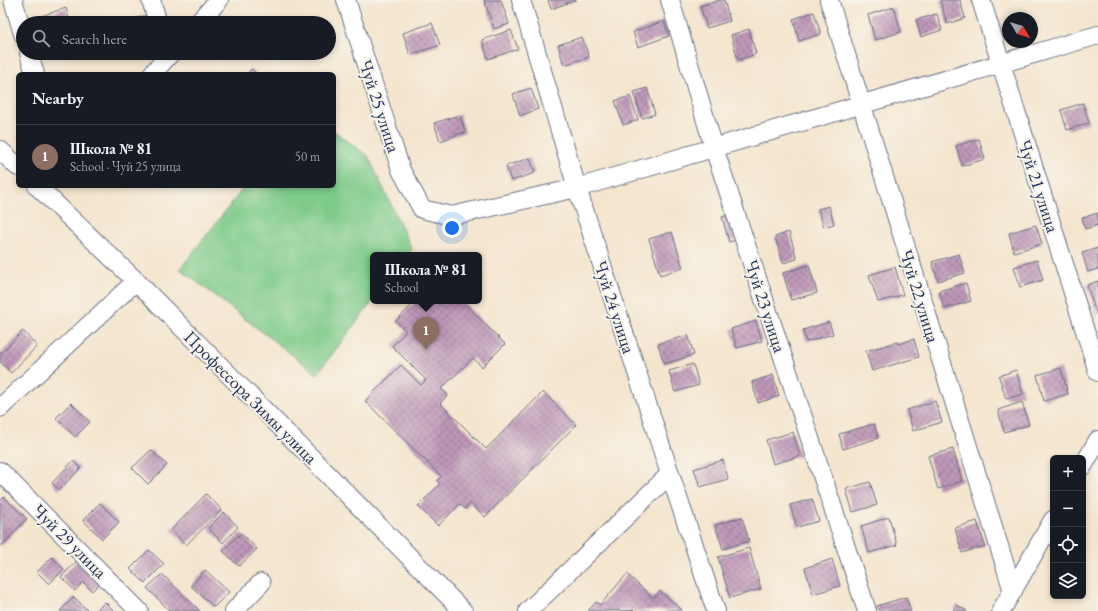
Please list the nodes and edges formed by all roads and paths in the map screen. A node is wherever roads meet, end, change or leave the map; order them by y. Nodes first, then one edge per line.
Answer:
1 (13, 0) edge
2 (151, 0) edge
3 (219, 0) edge
4 (346, 0) edge
5 (521, 0) edge
6 (670, 0) edge
7 (829, 0) edge
8 (981, 0) edge
9 (18, 16) edge
10 (156, 16) edge
11 (204, 16) edge
12 (1098, 35) edge
13 (31, 60) edge
14 (163, 60) edge
15 (1000, 64) junction
16 (34, 72) edge
17 (154, 72) edge
18 (861, 105) junction
19 (714, 148) junction
20 (0, 150) edge
21 (16, 166) edge
22 (46, 188) edge
23 (576, 188) junction
24 (136, 281) junction
25 (1098, 372) edge
26 (0, 408) edge
27 (1098, 440) edge
28 (1086, 461) edge
29 (0, 471) edge
30 (670, 474) junction
31 (1050, 525) edge
32 (261, 583) dead end
33 (1013, 591) junction
34 (139, 611) edge
35 (234, 611) edge
36 (463, 611) edge
37 (528, 611) edge
38 (716, 611) edge
39 (867, 611) edge
40 (1001, 611) edge

1 - 9 street
2 - 10 street
3 - 11 street
4 - 23 street, Чуй 25 улица
5 - 23 street, Чуй 24 улица
6 - 19 street, Чуй 23 улица
7 - 18 street, Чуй 22 улица
8 - 15 street, Чуй 21 улица
12 - 15 street
13 - 16 street
14 - 17 street
15 - 18 street
15 - 25 street, Чуй 21 улица
18 - 19 street
18 - 33 street, Чуй 22 улица
19 - 23 street
19 - 39 street, Чуй 23 улица
20 - 21 street
22 - 24 street, Профессора Зимы улица
23 - 30 street, Чуй 24 улица
24 - 26 street
24 - 36 street, Профессора Зимы улица
27 - 28 street
29 - 34 street, Чуй 29 улица
30 - 37 street
30 - 38 street, Чуй 24 улица
31 - 33 street
32 - 35 street
33 - 40 street

